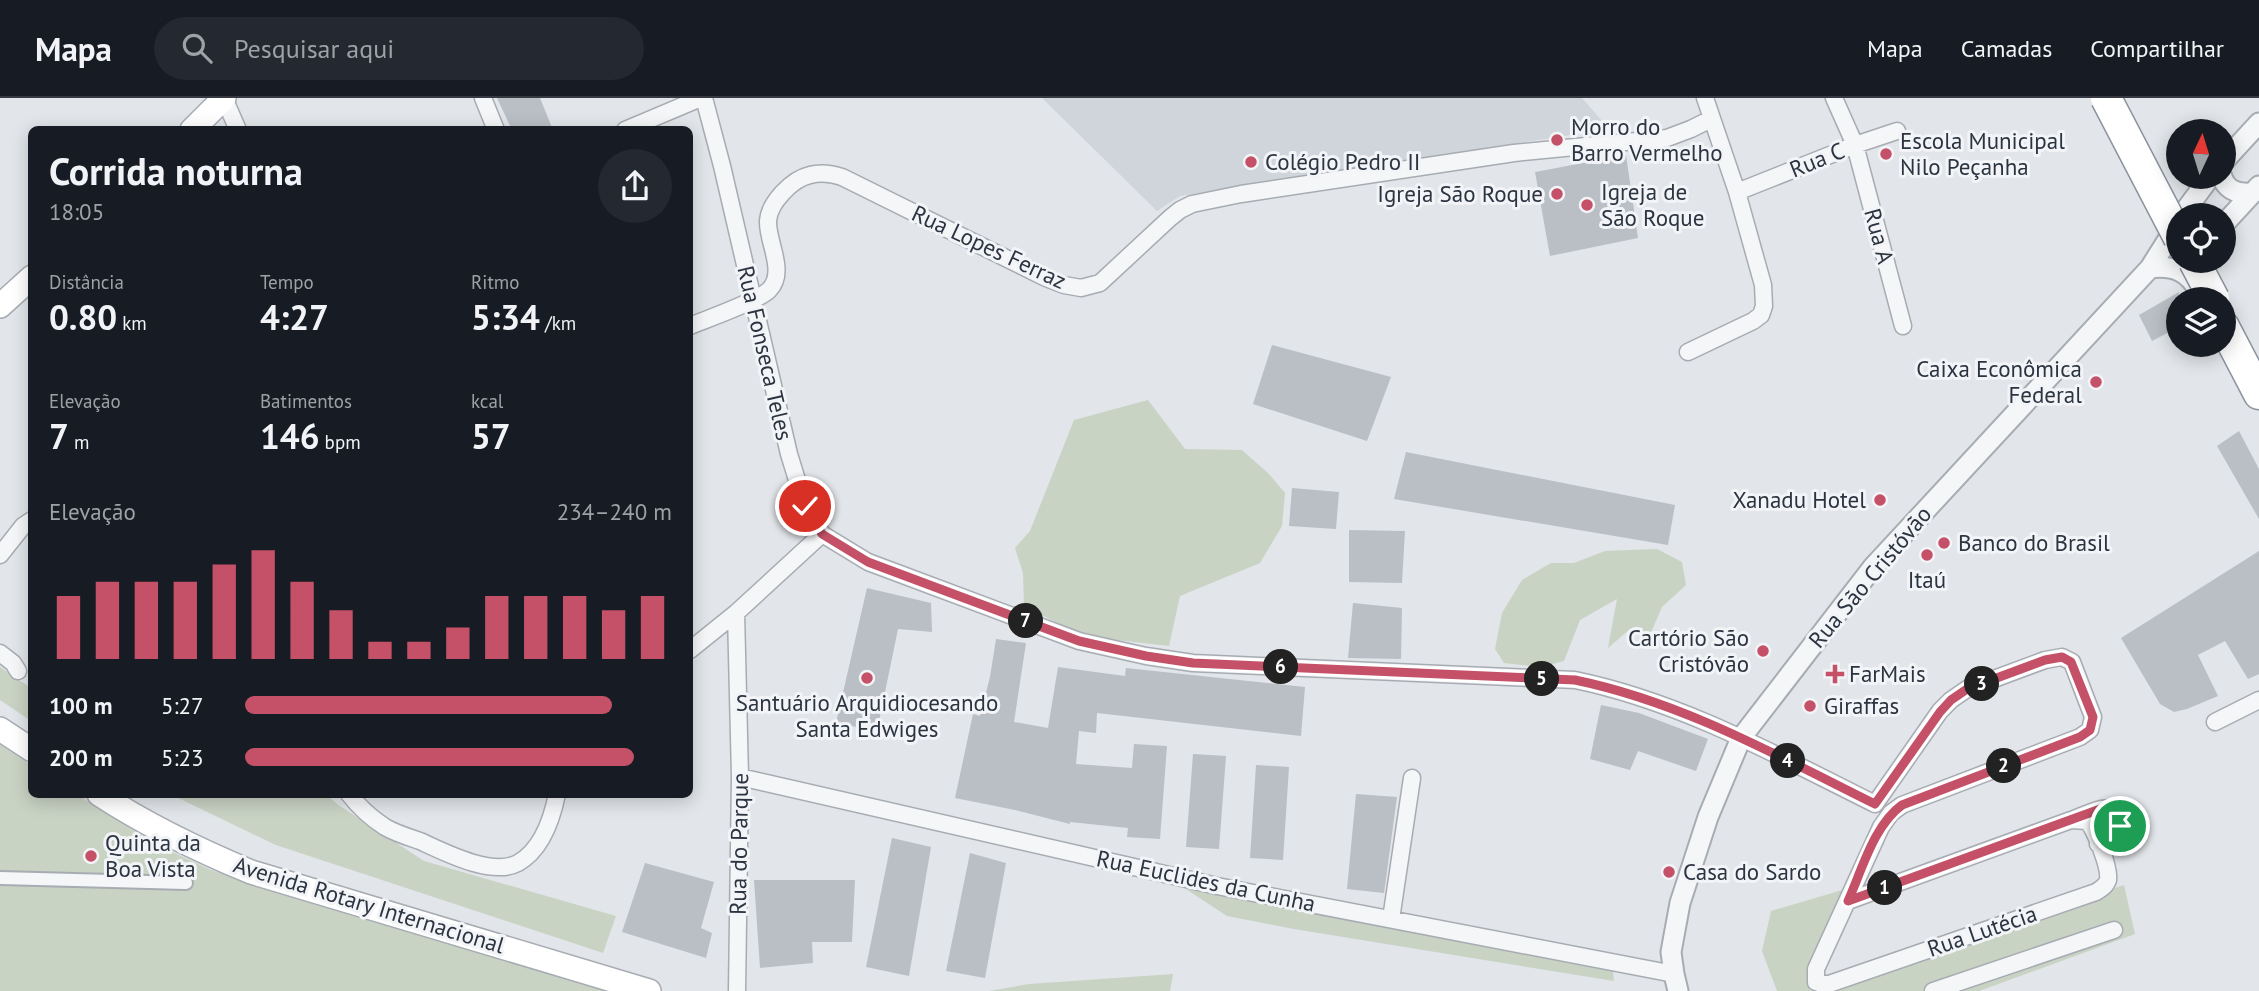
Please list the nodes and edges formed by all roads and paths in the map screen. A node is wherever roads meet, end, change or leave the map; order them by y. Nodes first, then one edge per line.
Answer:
1 (224, 98) edge
2 (483, 98) edge
3 (703, 98) edge
4 (1705, 98) edge
5 (1834, 98) edge
6 (2095, 98) edge
7 (2108, 98) edge
8 (1712, 119) junction
9 (2259, 123) edge
10 (196, 126) edge
11 (236, 126) edge
12 (494, 126) edge
13 (635, 126) edge
14 (1897, 131) dead end
15 (1855, 145) junction
16 (2236, 148) edge
17 (2232, 189) edge
18 (2256, 190) edge
19 (1737, 192) junction
20 (2236, 211) edge
21 (2166, 224) edge
22 (2166, 237) edge
23 (2166, 248) edge
24 (2150, 268) junction
25 (28, 281) edge
26 (2201, 284) edge
27 (753, 299) junction
28 (0, 306) edge
29 (693, 325) edge
30 (1903, 326) dead end
31 (2236, 342) edge
32 (2236, 350) edge
33 (1688, 352) dead end
34 (2233, 357) edge
35 (2259, 386) edge
36 (2259, 394) edge
37 (2259, 407) edge
38 (28, 523) edge
39 (822, 534) junction
40 (0, 555) edge
41 (736, 613) junction
42 (693, 648) edge
43 (0, 653) edge
44 (18, 671) dead end
45 (2259, 700) edge
46 (2215, 722) dead end
47 (0, 729) edge
48 (1741, 738) junction
49 (28, 747) edge
50 (740, 777) junction
51 (1412, 778) dead end
52 (105, 798) edge
53 (352, 798) edge
54 (556, 798) edge
55 (2071, 820) junction
56 (2098, 844) junction
57 (0, 878) edge
58 (186, 883) dead end
59 (1848, 901) junction
60 (1391, 919) junction
61 (2114, 930) dead end
62 (1676, 983) edge
63 (649, 991) edge
64 (737, 991) edge
65 (1933, 991) edge

1 - 10 main road
1 - 11 street
2 - 12 street
3 - 13 street
3 - 27 street, Rua Fonseca Teles
4 - 8 street
5 - 15 street, Rua A
6 - 22 street
7 - 21 highway, bridge
8 - 19 street
8 - 27 street, Rua Lopes Ferraz
9 - 16 street
14 - 15 street, Rua C
15 - 19 street, Rua C
15 - 30 street, Rua A
17 - 18 street
18 - 20 street
19 - 33 street
23 - 24 street, Rua São Cristóvão
24 - 26 street
24 - 48 street, Rua São Cristóvão
25 - 28 main road
27 - 29 street
27 - 39 street, Rua Fonseca Teles
31 - 35 highway
32 - 36 highway
34 - 37 street
38 - 40 street
39 - 41 street
39 - 48 street, Rua Fonseca Teles
41 - 42 street
41 - 50 street, Rua do Parque
43 - 44 street
45 - 46 street
47 - 49 main road
48 - 59 street, Rua Fonseca Teles
48 - 62 street, Rua São Cristóvão
50 - 60 street, Rua Euclides da Cunha
50 - 64 street, Rua do Parque
51 - 60 street
52 - 63 main road, Avenida Rotary Internacional
53 - 54 street
55 - 56 street
55 - 56 street
55 - 59 street
56 - 59 street, Rua Lutécia
57 - 58 street
60 - 62 street, Rua Euclides da Cunha
61 - 65 street

